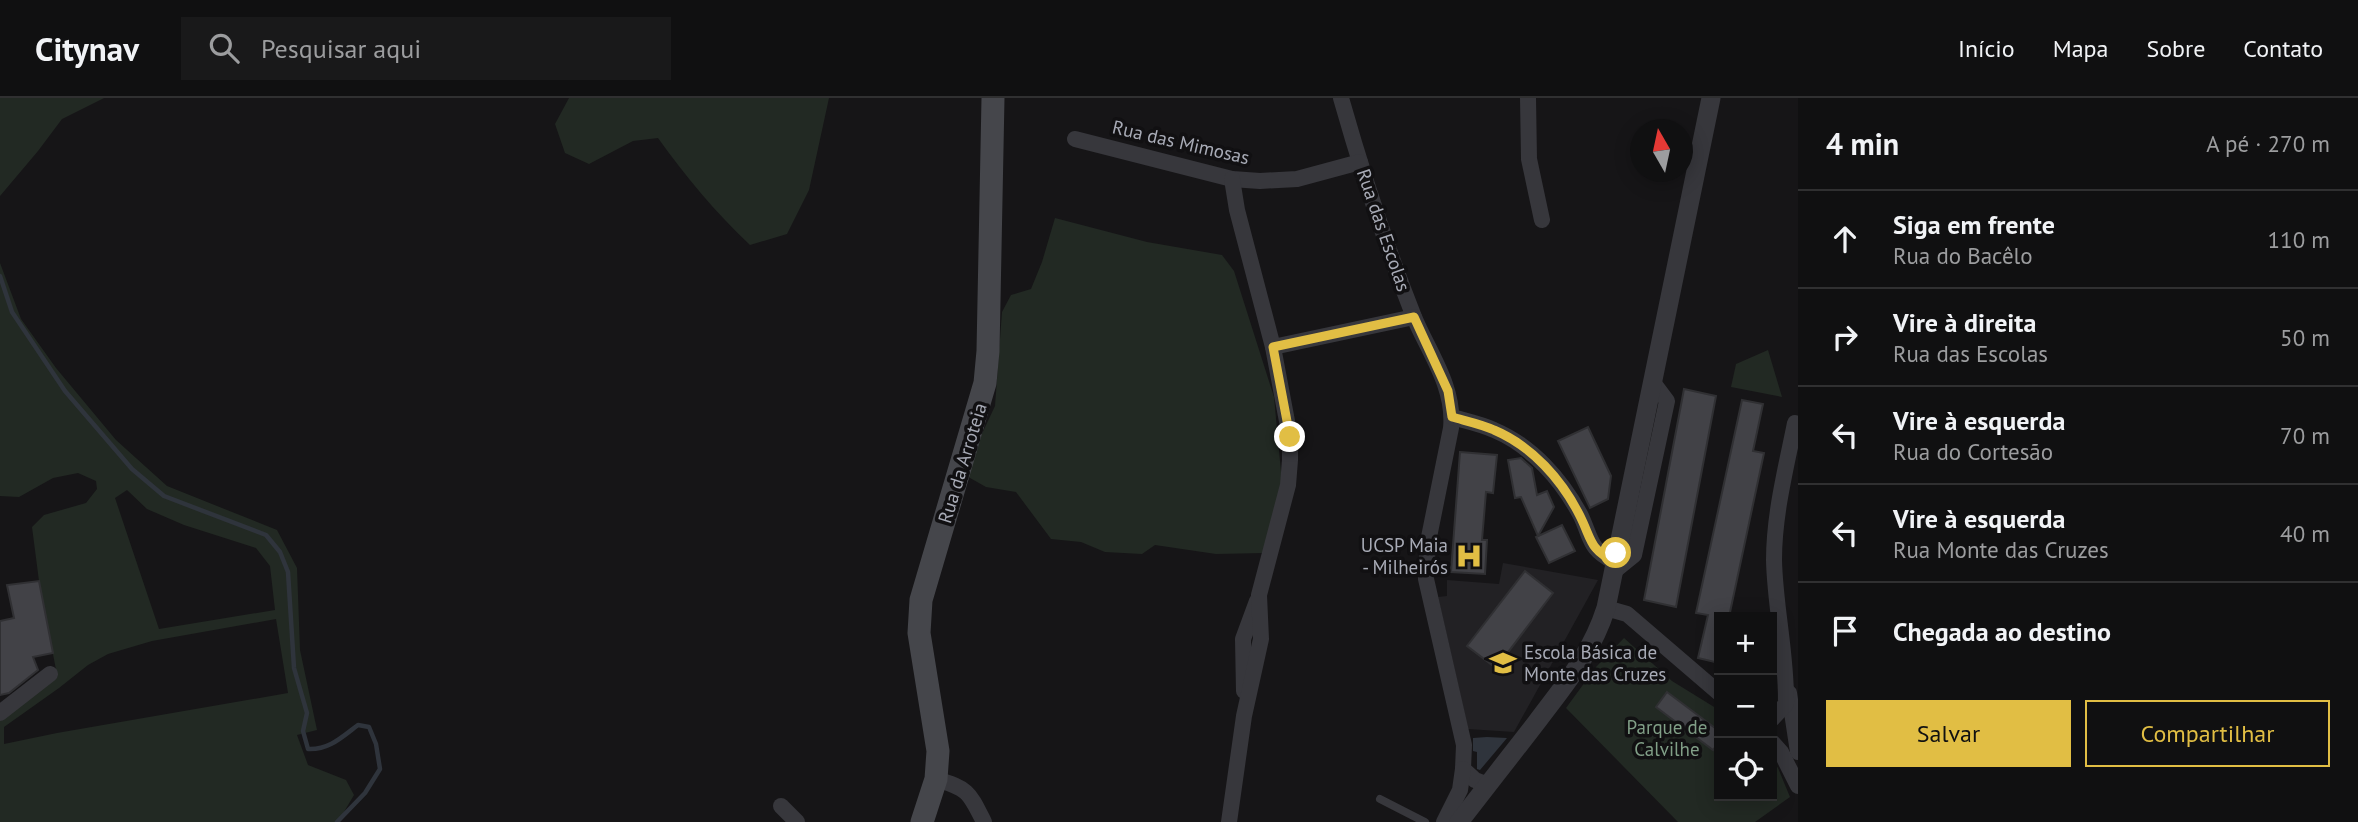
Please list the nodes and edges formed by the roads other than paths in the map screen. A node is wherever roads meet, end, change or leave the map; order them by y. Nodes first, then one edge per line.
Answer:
1 (993, 98) edge
2 (1341, 98) edge
3 (1528, 98) edge
4 (1711, 98) edge
5 (1075, 139) dead end
6 (1360, 162) junction
7 (1232, 179) junction
8 (1542, 220) dead end
9 (1414, 317) junction
10 (1273, 347) junction
11 (1452, 417) junction
12 (1795, 423) dead end
13 (1614, 567) junction
14 (1606, 608) junction
15 (50, 674) dead end
16 (1786, 684) junction
17 (1714, 689) edge
18 (0, 712) edge
19 (1777, 714) edge
20 (1795, 728) junction
21 (1777, 741) edge
22 (1777, 748) edge
23 (1798, 752) edge
24 (1463, 769) junction
25 (936, 779) junction
26 (1488, 785) junction
27 (1798, 786) edge
28 (1380, 799) dead end
29 (781, 806) dead end
30 (796, 822) edge
31 (922, 822) edge
32 (984, 822) edge
33 (1229, 822) edge
34 (1425, 822) edge
35 (1444, 822) edge
36 (1460, 822) edge

1 - 25 main road, Rua da Arroteia
2 - 6 street, Rua das Escolas
3 - 8 street
4 - 13 street
5 - 7 street, Rua das Mimosas
6 - 7 street, Rua das Mimosas
6 - 9 street, Rua das Escolas
7 - 10 street
9 - 10 street
9 - 11 street, Rua das Escolas
10 - 33 street
11 - 13 street
11 - 24 street, Rua das Escolas
12 - 16 street
13 - 14 street
14 - 17 street
14 - 26 street
15 - 18 street
16 - 19 street
16 - 20 street
20 - 21 street
20 - 23 street
22 - 27 street
24 - 26 street
24 - 35 street, Rua das Escolas
25 - 31 main road, Rua da Arroteia
25 - 32 street
26 - 36 street
28 - 34 lane
29 - 30 street

